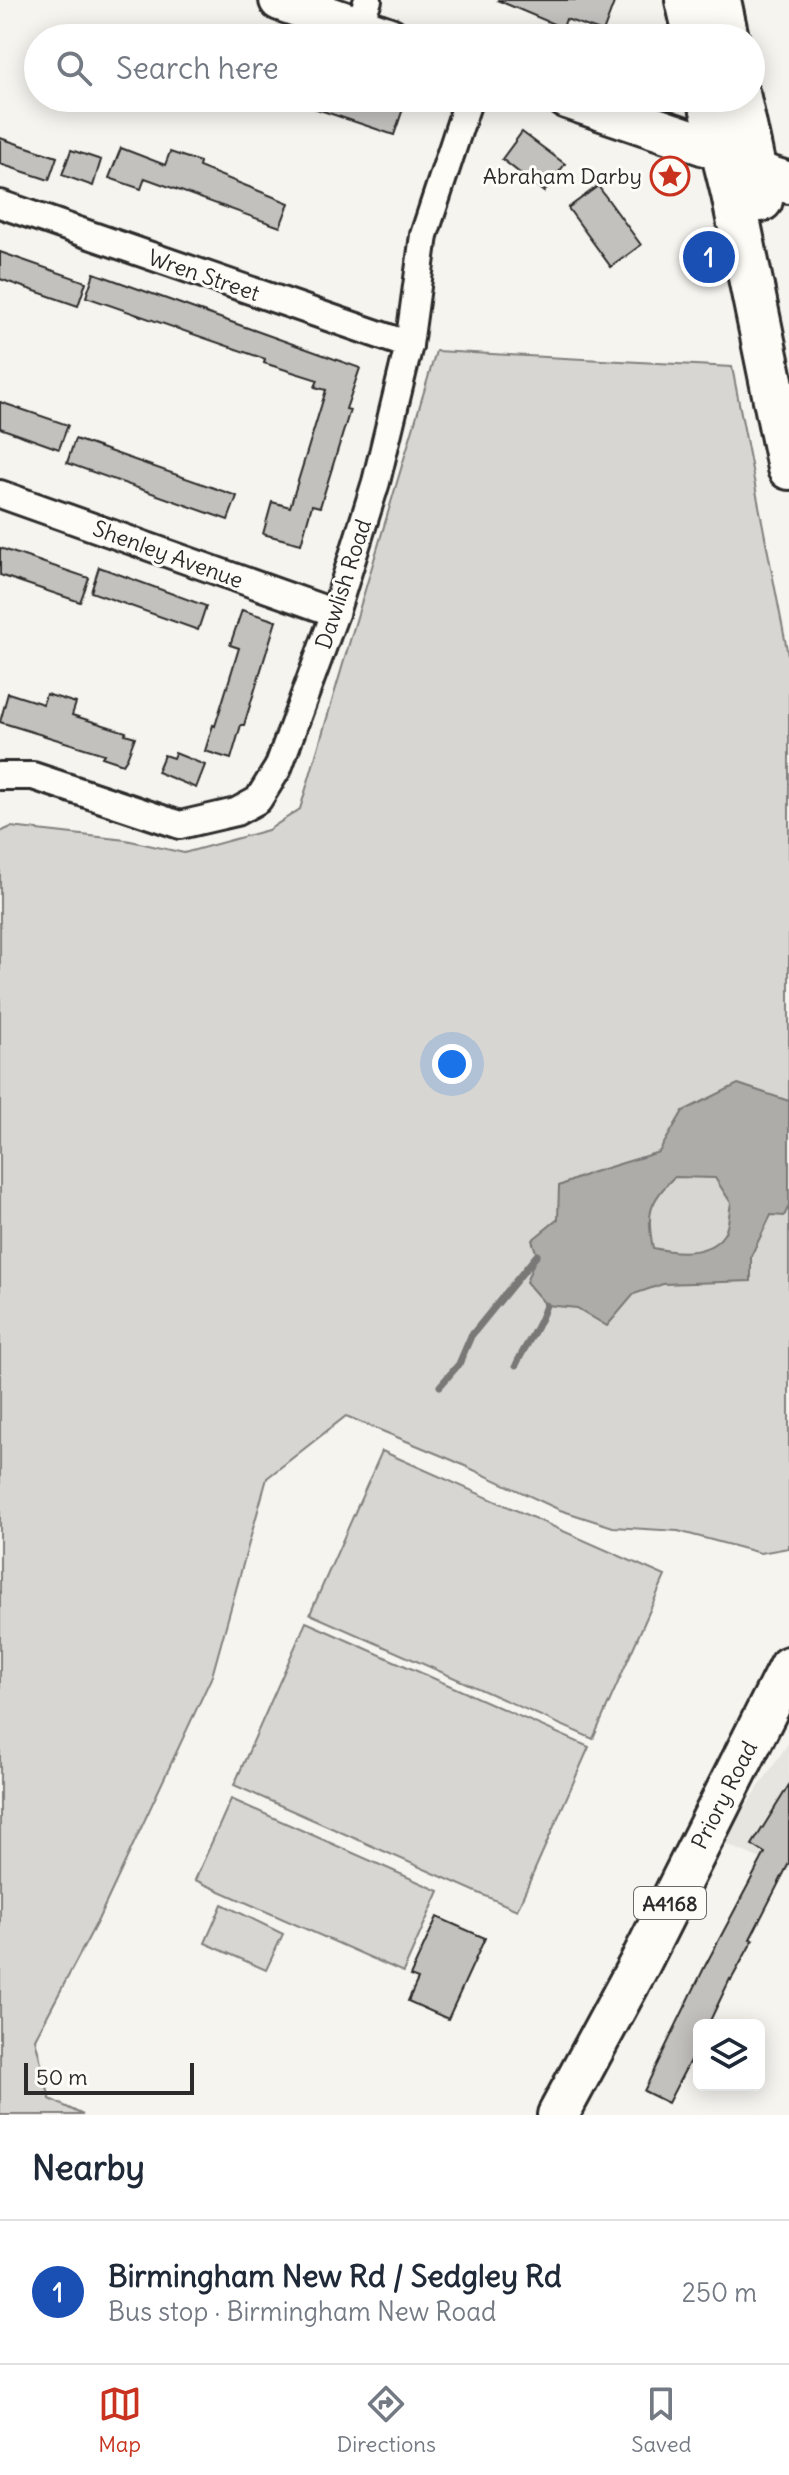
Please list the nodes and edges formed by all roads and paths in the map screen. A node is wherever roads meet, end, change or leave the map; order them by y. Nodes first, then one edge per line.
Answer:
1 (280, 0) edge
2 (687, 0) edge
3 (719, 0) edge
4 (372, 22) edge
5 (693, 24) edge
6 (724, 24) edge
7 (464, 112) edge
8 (608, 112) edge
9 (712, 112) edge
10 (745, 112) edge
11 (720, 150) junction
12 (772, 178) edge
13 (0, 204) edge
14 (789, 327) edge
15 (409, 345) junction
16 (789, 468) edge
17 (0, 494) edge
18 (335, 613) junction
19 (0, 776) edge
20 (786, 1677) edge
21 (558, 2115) edge

1 - 4 main road
2 - 5 highway
3 - 6 highway
7 - 15 street, Dawlish Road
8 - 11 main road
9 - 11 highway
10 - 12 highway
11 - 12 main road
11 - 16 highway
12 - 14 highway
13 - 15 street, Wren Street
15 - 18 street, Dawlish Road
17 - 18 street, Shenley Avenue
18 - 19 street, Dawlish Road
20 - 21 main road, Priory Road / A4168

